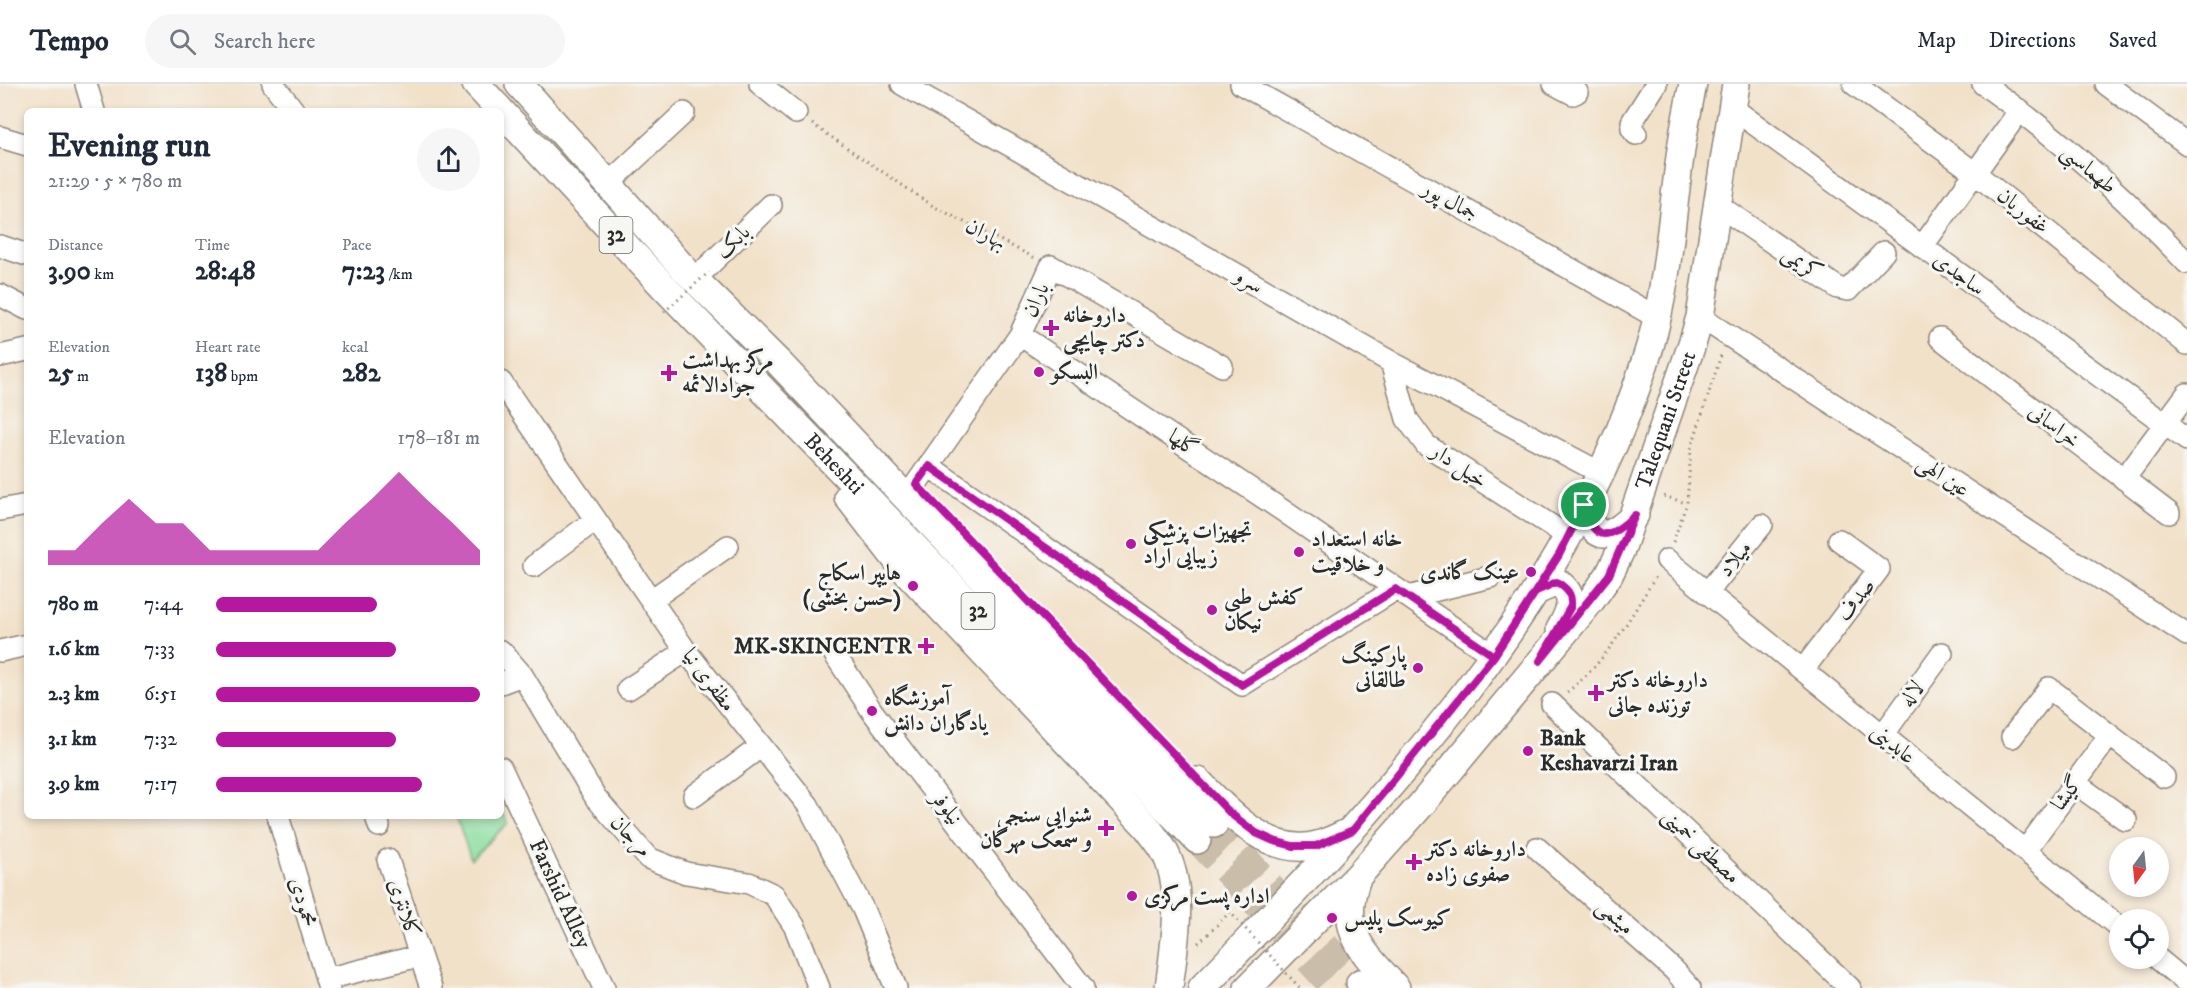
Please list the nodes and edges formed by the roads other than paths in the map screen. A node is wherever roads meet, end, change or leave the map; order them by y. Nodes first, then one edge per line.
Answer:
1 (86, 84) edge
2 (273, 84) edge
3 (476, 84) edge
4 (519, 84) edge
5 (760, 84) edge
6 (902, 84) edge
7 (1241, 84) edge
8 (1554, 84) edge
9 (1656, 84) edge
10 (1693, 84) edge
11 (1854, 84) edge
12 (1983, 84) edge
13 (2106, 84) edge
14 (1577, 92) dead end
15 (1733, 96) edge
16 (93, 108) edge
17 (292, 108) edge
18 (498, 108) edge
19 (2020, 110) junction
20 (684, 113) dead end
21 (796, 113) road end
22 (504, 114) edge
23 (1634, 131) dead end
24 (0, 136) edge
25 (24, 144) edge
26 (2187, 144) edge
27 (1975, 173) junction
28 (609, 183) junction
29 (1715, 203) junction
30 (771, 205) dead end
31 (0, 246) edge
32 (1922, 247) junction
33 (1884, 252) dead end
34 (24, 254) edge
35 (2187, 263) edge
36 (702, 276) junction
37 (0, 295) edge
38 (24, 307) edge
39 (1700, 316) junction
40 (1658, 318) junction
41 (1020, 335) junction
42 (1940, 338) dead end
43 (2187, 344) edge
44 (24, 351) edge
45 (0, 356) edge
46 (1391, 362) junction
47 (781, 365) junction
48 (1222, 366) dead end
49 (759, 382) junction
50 (504, 386) edge
51 (2187, 394) edge
52 (2165, 424) junction
53 (2187, 440) edge
54 (1599, 472) junction
55 (922, 475) junction
56 (2124, 479) junction
57 (1584, 505) junction
58 (24, 506) edge
59 (0, 510) edge
60 (2169, 513) dead end
61 (1635, 515) junction
62 (595, 520) junction
63 (1762, 525) dead end
64 (1569, 537) junction
65 (1839, 540) dead end
66 (728, 546) dead end
67 (1667, 560) road end
68 (534, 566) dead end
69 (1490, 577) dead end
70 (1536, 591) junction
71 (1402, 593) junction
72 (1707, 593) junction
73 (651, 600) junction
74 (2187, 635) edge
75 (24, 646) edge
76 (0, 651) edge
77 (686, 651) junction
78 (1942, 653) dead end
79 (504, 654) edge
80 (835, 655) dead end
81 (1494, 656) junction
82 (1540, 661) junction
83 (1803, 670) junction
84 (522, 675) junction
85 (504, 682) edge
86 (628, 689) dead end
87 (1552, 704) road end
88 (1882, 735) junction
89 (2109, 736) junction
90 (2012, 737) dead end
91 (760, 747) junction
92 (504, 775) edge
93 (2164, 777) dead end
94 (2075, 783) junction
95 (694, 796) dead end
96 (279, 819) edge
97 (2126, 820) dead end
98 (1353, 830) junction
99 (1537, 848) dead end
100 (2025, 851) junction
101 (388, 860) dead end
102 (1358, 876) junction
103 (2109, 919) edge
104 (419, 956) junction
105 (2169, 965) edge
106 (2184, 974) edge
107 (327, 983) edge
108 (598, 986) edge
109 (431, 988) edge
110 (819, 988) edge
111 (896, 988) edge
112 (1083, 988) edge
113 (1169, 988) edge
114 (1202, 988) edge
115 (1248, 988) edge
116 (1396, 988) edge
117 (1690, 988) edge
118 (1850, 988) edge

1 - 16 street
2 - 17 street
3 - 18 main road, Beheshti / 32
4 - 28 main road, Beheshti / 32
5 - 21 street
6 - 46 street, سرو
7 - 40 street, جمال پور
8 - 14 street
9 - 23 street
10 - 40 main road, Talequani Street
11 - 27 street, غفوریان
12 - 19 street, طهماسبی
13 - 26 street
15 - 29 main road, Talequani Street
15 - 32 street, ساجدی
19 - 27 street
19 - 35 street, طهماسبی
20 - 28 street
22 - 49 main road, Beheshti / 32
24 - 25 street
27 - 32 street
27 - 43 street, غفوریان
28 - 36 main road, Beheshti / 32
29 - 33 street, کریمی
29 - 39 main road, Talequani Street
30 - 36 street, بابک
31 - 34 street
32 - 52 street, ساجدی
36 - 47 main road, Beheshti / 32
37 - 38 street
39 - 61 main road, Talequani Street
39 - 74 street, عین الهی
40 - 54 main road, Talequani Street
41 - 48 street, باران
41 - 55 street
41 - 71 street, گلها
42 - 56 street, خراسانی
44 - 45 street
46 - 54 street, سرو
46 - 64 street, خیل دار
47 - 49 main road, Beheshti / 32
47 - 55 main road
49 - 113 main road
50 - 62 street, مظفری نیا
51 - 52 street
52 - 53 street, ساجدی
52 - 56 street
54 - 57 main road, Talequani Street
55 - 71 street
55 - 98 main road
56 - 60 street, خراسانی
57 - 61 main road
57 - 64 main road, Talequani Street
58 - 59 street
61 - 82 main road, Talequani Street
62 - 68 street
62 - 73 street, مظفری نیا
63 - 72 street, میلاد
64 - 70 main road, Talequani Street
65 - 83 street, صدف
66 - 73 street
67 - 72 street, عابدینی
69 - 71 street
70 - 81 main road, Talequani Street
70 - 82 main road
71 - 81 street, گلها
72 - 83 street, عابدینی
73 - 77 street, مظفری نیا
75 - 76 street
77 - 86 street
77 - 91 street, مظفری نیا
78 - 88 street, لاله
79 - 84 street, مرجان
80 - 112 street, نیلوفر
81 - 98 main road, Talequani Street
82 - 102 main road, Talequani Street
83 - 88 street, عابدینی
84 - 85 street
84 - 110 street, مرجان
87 - 118 street, مصطفی خمینی
88 - 100 street, عابدینی
89 - 90 street
89 - 93 street
89 - 94 street, گیشا
91 - 95 street
91 - 111 street, مظفری نیا
92 - 108 street, Farshid Alley
94 - 97 street
94 - 100 street, گیشا
96 - 107 street, محمودی
98 - 114 main road, Talequani Street
99 - 117 street, میثمی
100 - 103 street, عابدینی
101 - 104 street, کلانتری
102 - 115 main road, Talequani Street
102 - 116 main road
104 - 107 street, کلانتری
104 - 109 street, کلانتری
105 - 106 street

